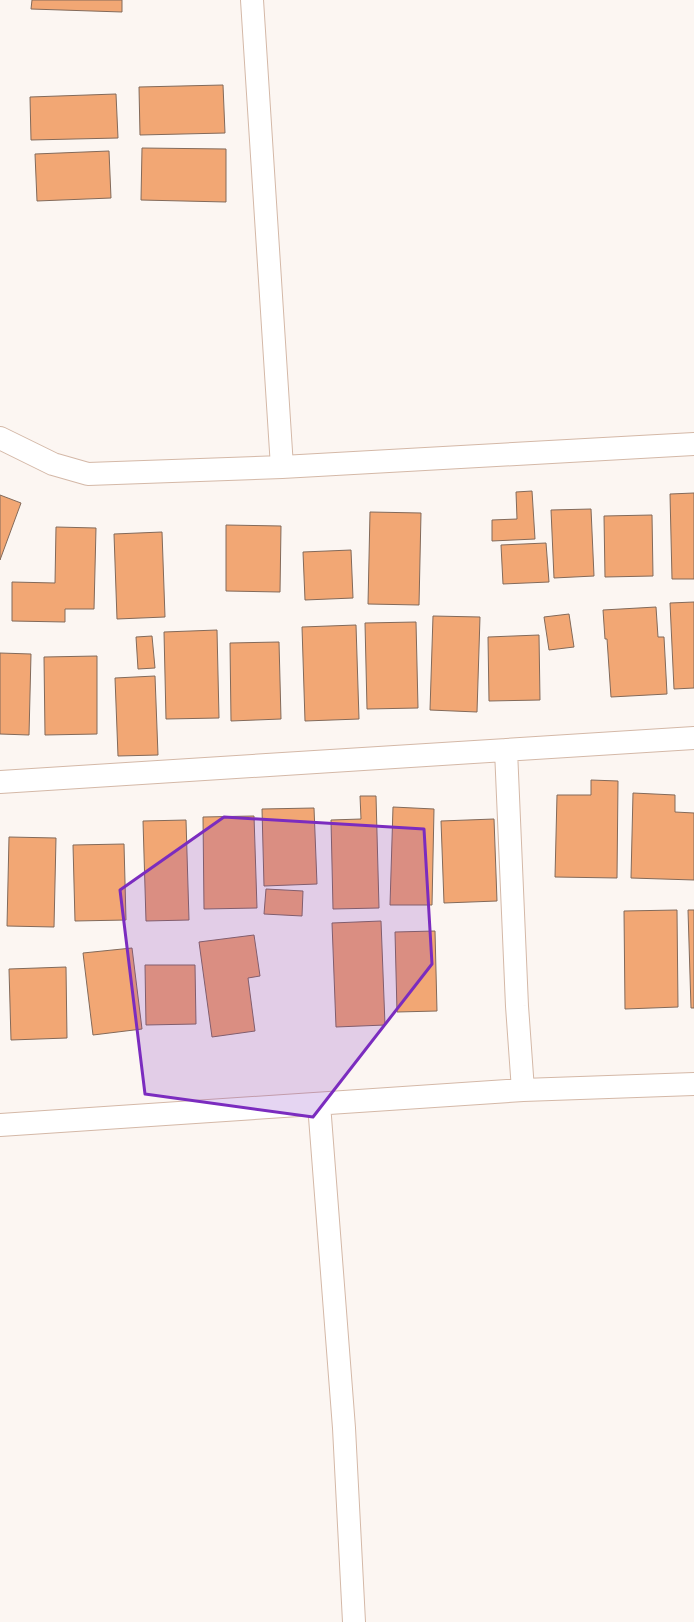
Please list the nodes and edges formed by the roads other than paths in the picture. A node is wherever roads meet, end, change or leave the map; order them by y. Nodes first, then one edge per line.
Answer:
1 (252, 0) edge
2 (0, 438) edge
3 (694, 444) edge
4 (282, 467) junction
5 (694, 738) edge
6 (506, 750) junction
7 (0, 782) edge
8 (694, 1084) edge
9 (523, 1090) junction
10 (319, 1104) junction
11 (0, 1125) edge
12 (354, 1622) edge

1 - 4 street
2 - 4 street
3 - 4 street
5 - 6 street
6 - 7 street
6 - 9 street
8 - 9 street
9 - 10 street
10 - 11 street
10 - 12 street

